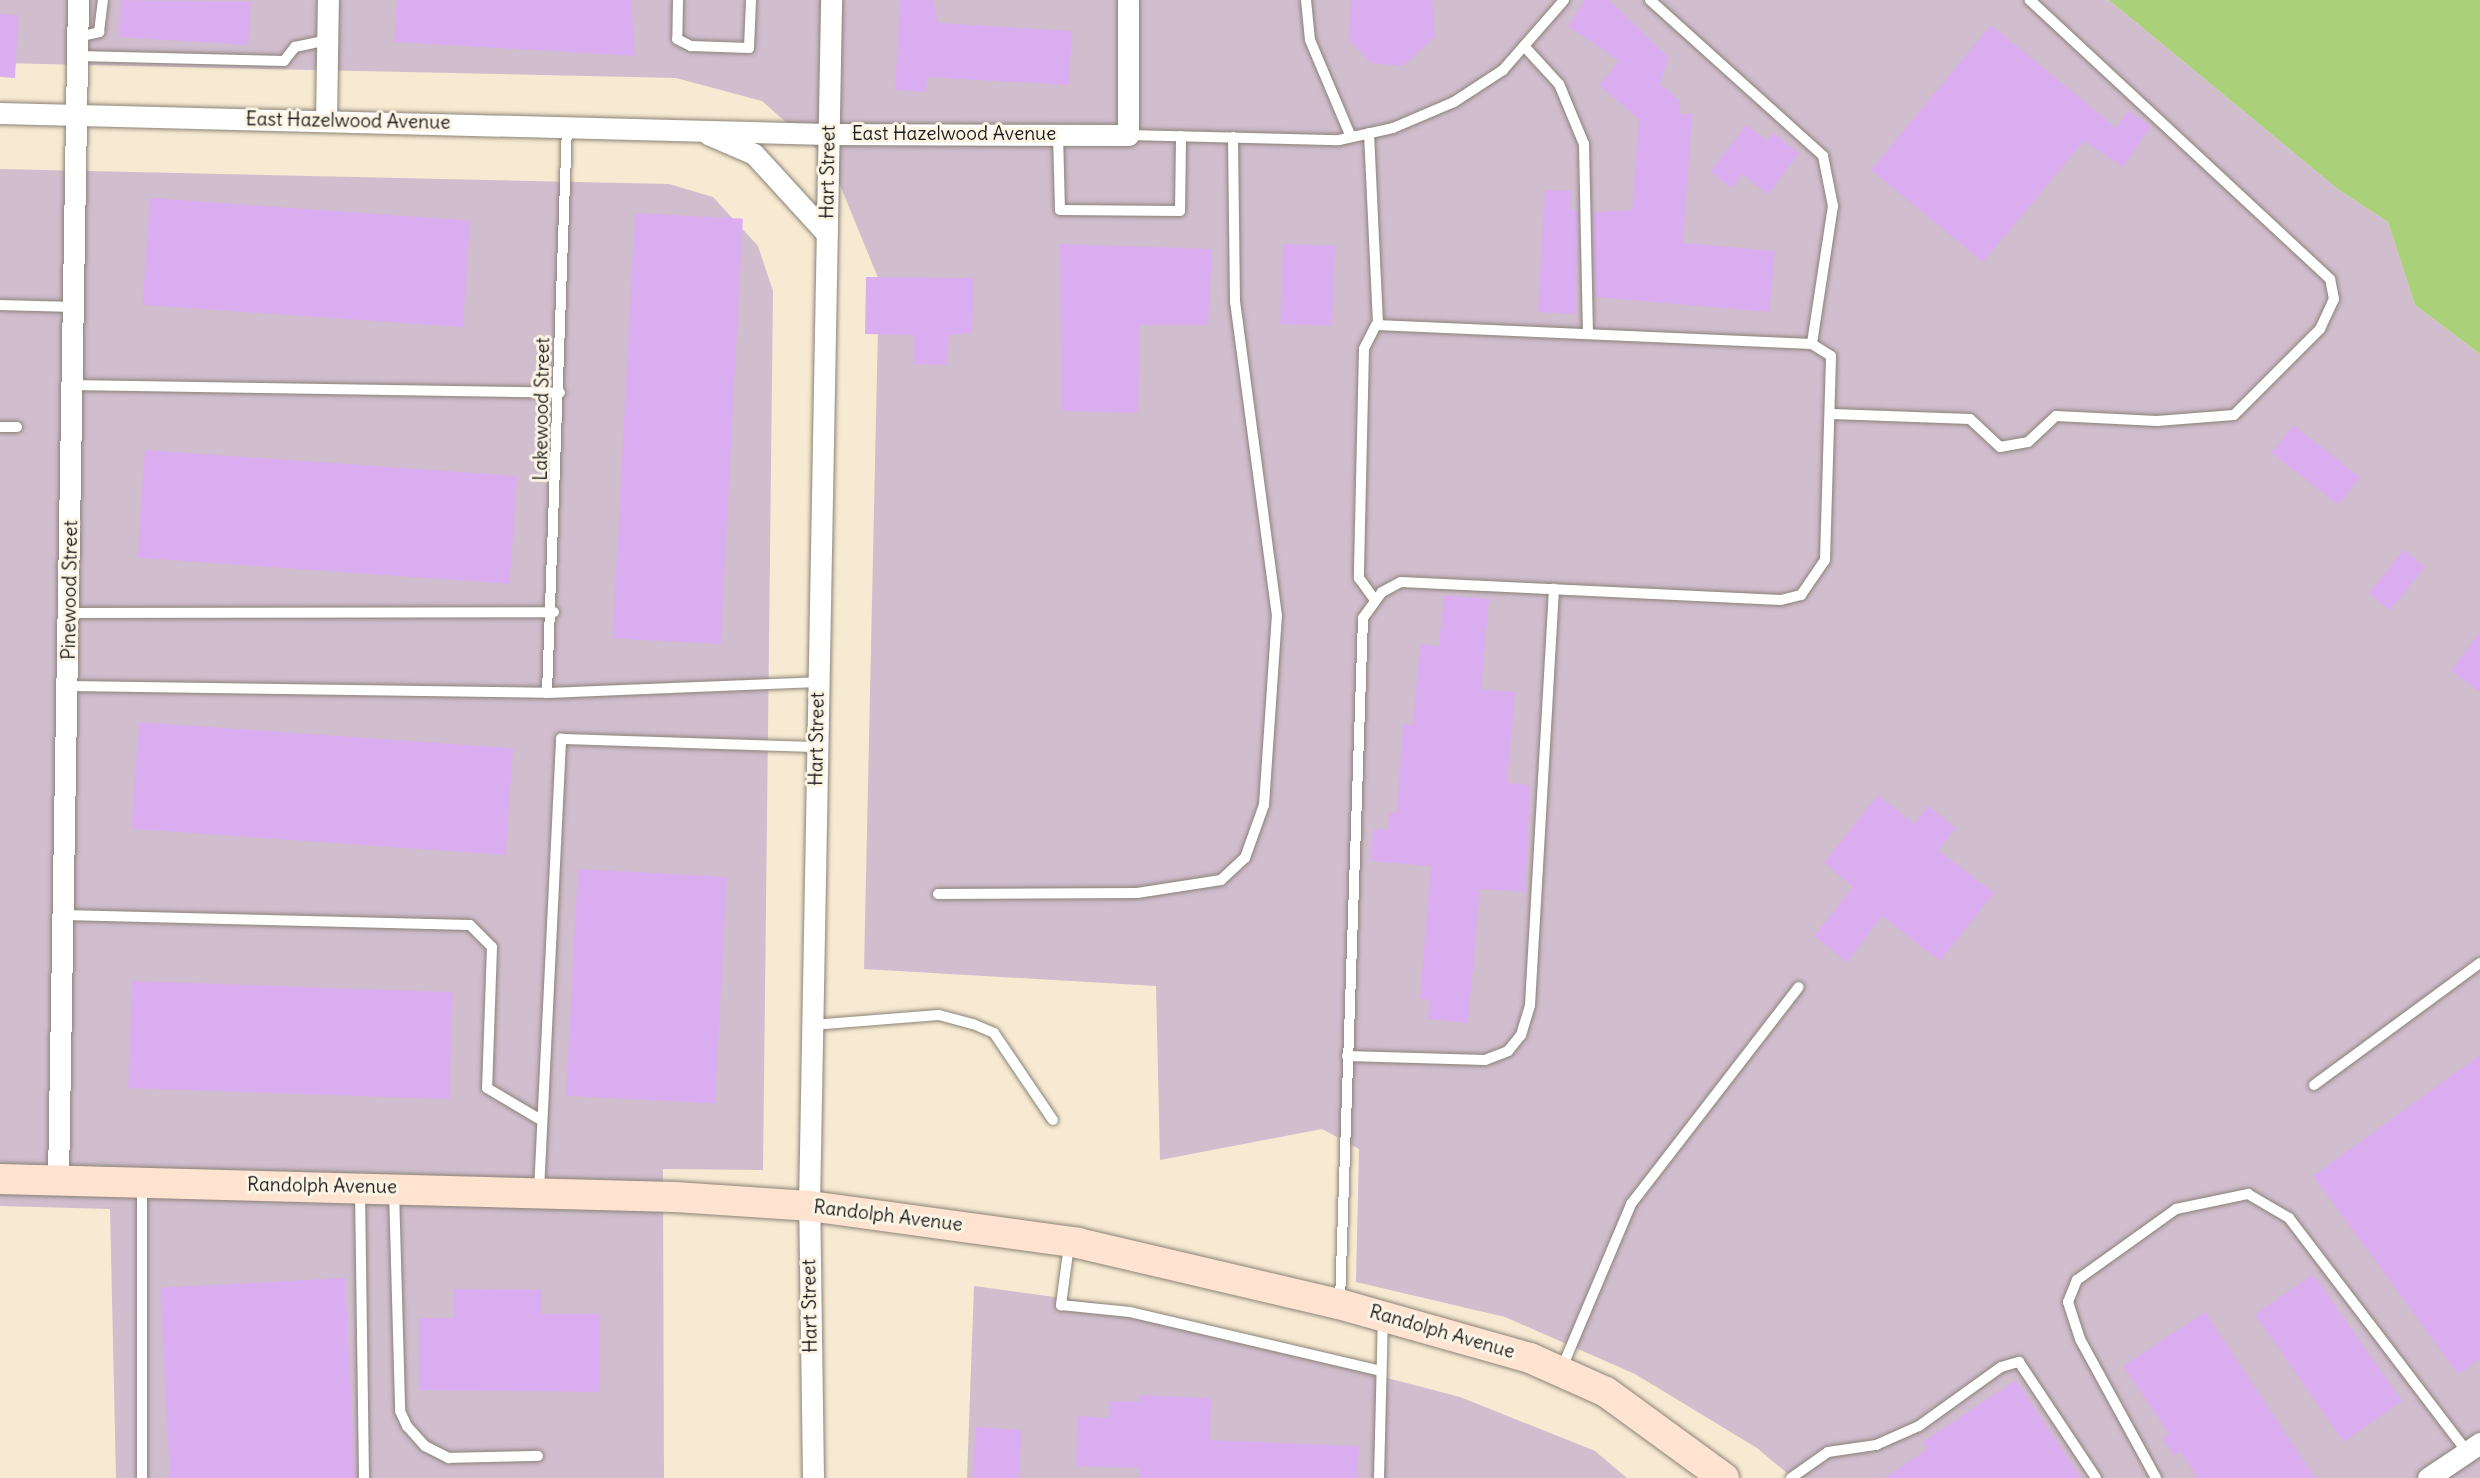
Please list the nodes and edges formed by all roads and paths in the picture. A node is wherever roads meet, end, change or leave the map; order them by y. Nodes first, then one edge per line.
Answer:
1 (78, 0) edge
2 (103, 0) edge
3 (328, 0) edge
4 (678, 0) edge
5 (751, 0) edge
6 (831, 0) edge
7 (1128, 0) edge
8 (1306, 0) edge
9 (1564, 0) edge
10 (1650, 0) edge
11 (2030, 0) edge
12 (327, 40) junction
13 (1524, 46) junction
14 (78, 47) junction
15 (0, 113) edge
16 (79, 115) junction
17 (326, 121) junction
18 (567, 126) junction
19 (696, 130) junction
20 (1369, 133) junction
21 (828, 134) junction
22 (1058, 134) junction
23 (1128, 135) junction
24 (1181, 136) junction
25 (1233, 137) junction
26 (1351, 137) junction
27 (827, 234) junction
28 (0, 305) edge
29 (76, 307) junction
30 (1378, 324) junction
31 (1588, 334) junction
32 (1812, 344) junction
33 (75, 385) junction
34 (560, 393) junction
35 (1832, 414) junction
36 (0, 427) edge
37 (17, 427) dead end
38 (1554, 589) junction
39 (1376, 600) junction
40 (554, 612) junction
41 (70, 613) junction
42 (818, 682) junction
43 (68, 686) junction
44 (547, 693) junction
45 (817, 747) junction
46 (938, 894) dead end
47 (63, 915) junction
48 (2480, 963) edge
49 (1799, 988) dead end
50 (812, 1025) junction
51 (1347, 1056) junction
52 (2314, 1085) dead end
53 (541, 1120) junction
54 (1053, 1120) dead end
55 (0, 1179) edge
56 (58, 1180) junction
57 (142, 1182) junction
58 (360, 1187) junction
59 (394, 1187) junction
60 (539, 1191) junction
61 (809, 1206) junction
62 (1070, 1242) junction
63 (1339, 1304) junction
64 (1383, 1315) junction
65 (1561, 1370) junction
66 (1381, 1371) junction
67 (2473, 1447) edge
68 (538, 1456) dead end
69 (142, 1478) edge
70 (364, 1478) edge
71 (813, 1478) edge
72 (1379, 1478) edge
73 (1724, 1478) edge
74 (1791, 1478) edge
75 (2096, 1478) edge
76 (2156, 1478) edge
77 (2428, 1478) edge

1 - 14 street, Pinewood Street
2 - 14 lane
3 - 12 street
4 - 5 lane
6 - 21 street, Hart Street
7 - 23 street
8 - 26 lane
9 - 13 lane
10 - 32 lane
11 - 35 lane
12 - 14 lane
12 - 17 street
13 - 20 lane
13 - 31 lane
14 - 16 street, Pinewood Street
15 - 16 street, East Hazelwood Avenue
16 - 17 street, East Hazelwood Avenue
16 - 29 street, Pinewood Street
17 - 18 street, East Hazelwood Avenue
18 - 19 street, East Hazelwood Avenue
18 - 34 lane, Lakewood Street
19 - 21 street, East Hazelwood Avenue
19 - 27 street, East Hazelwood Avenue
20 - 26 lane
20 - 30 lane
21 - 22 street, East Hazelwood Avenue
21 - 27 street, Hart Street
22 - 23 street, East Hazelwood Avenue
22 - 24 lane
23 - 24 lane
24 - 25 lane
25 - 26 lane
25 - 46 lane
27 - 42 street, Hart Street
28 - 29 lane
29 - 33 street, Pinewood Street
30 - 31 lane
30 - 39 lane
31 - 32 lane
32 - 35 lane
33 - 34 lane
33 - 41 street, Pinewood Street
34 - 40 lane, Lakewood Street
35 - 38 lane
36 - 37 lane
38 - 39 lane
38 - 51 lane
39 - 51 lane
40 - 41 lane
40 - 44 lane, Lakewood Street
41 - 43 street, Pinewood Street
42 - 44 lane
42 - 45 street, Hart Street
43 - 44 lane
43 - 47 street, Pinewood Street
45 - 50 street, Hart Street
45 - 53 lane
47 - 53 lane
47 - 56 street, Pinewood Street
48 - 52 lane
49 - 65 lane
50 - 54 lane
50 - 61 street, Hart Street
51 - 63 lane
53 - 60 lane
55 - 56 main road, Randolph Avenue
56 - 57 main road, Randolph Avenue
57 - 58 main road, Randolph Avenue
57 - 69 lane
58 - 59 main road, Randolph Avenue
58 - 70 lane
59 - 60 main road, Randolph Avenue
59 - 68 lane
60 - 61 main road, Randolph Avenue
61 - 62 main road, Randolph Avenue
61 - 71 street, Hart Street
62 - 63 main road, Randolph Avenue
62 - 66 lane
63 - 64 main road, Randolph Avenue
64 - 65 main road, Randolph Avenue
64 - 66 lane
65 - 73 main road, Randolph Avenue
66 - 72 lane
67 - 76 lane
67 - 77 street
74 - 75 lane

